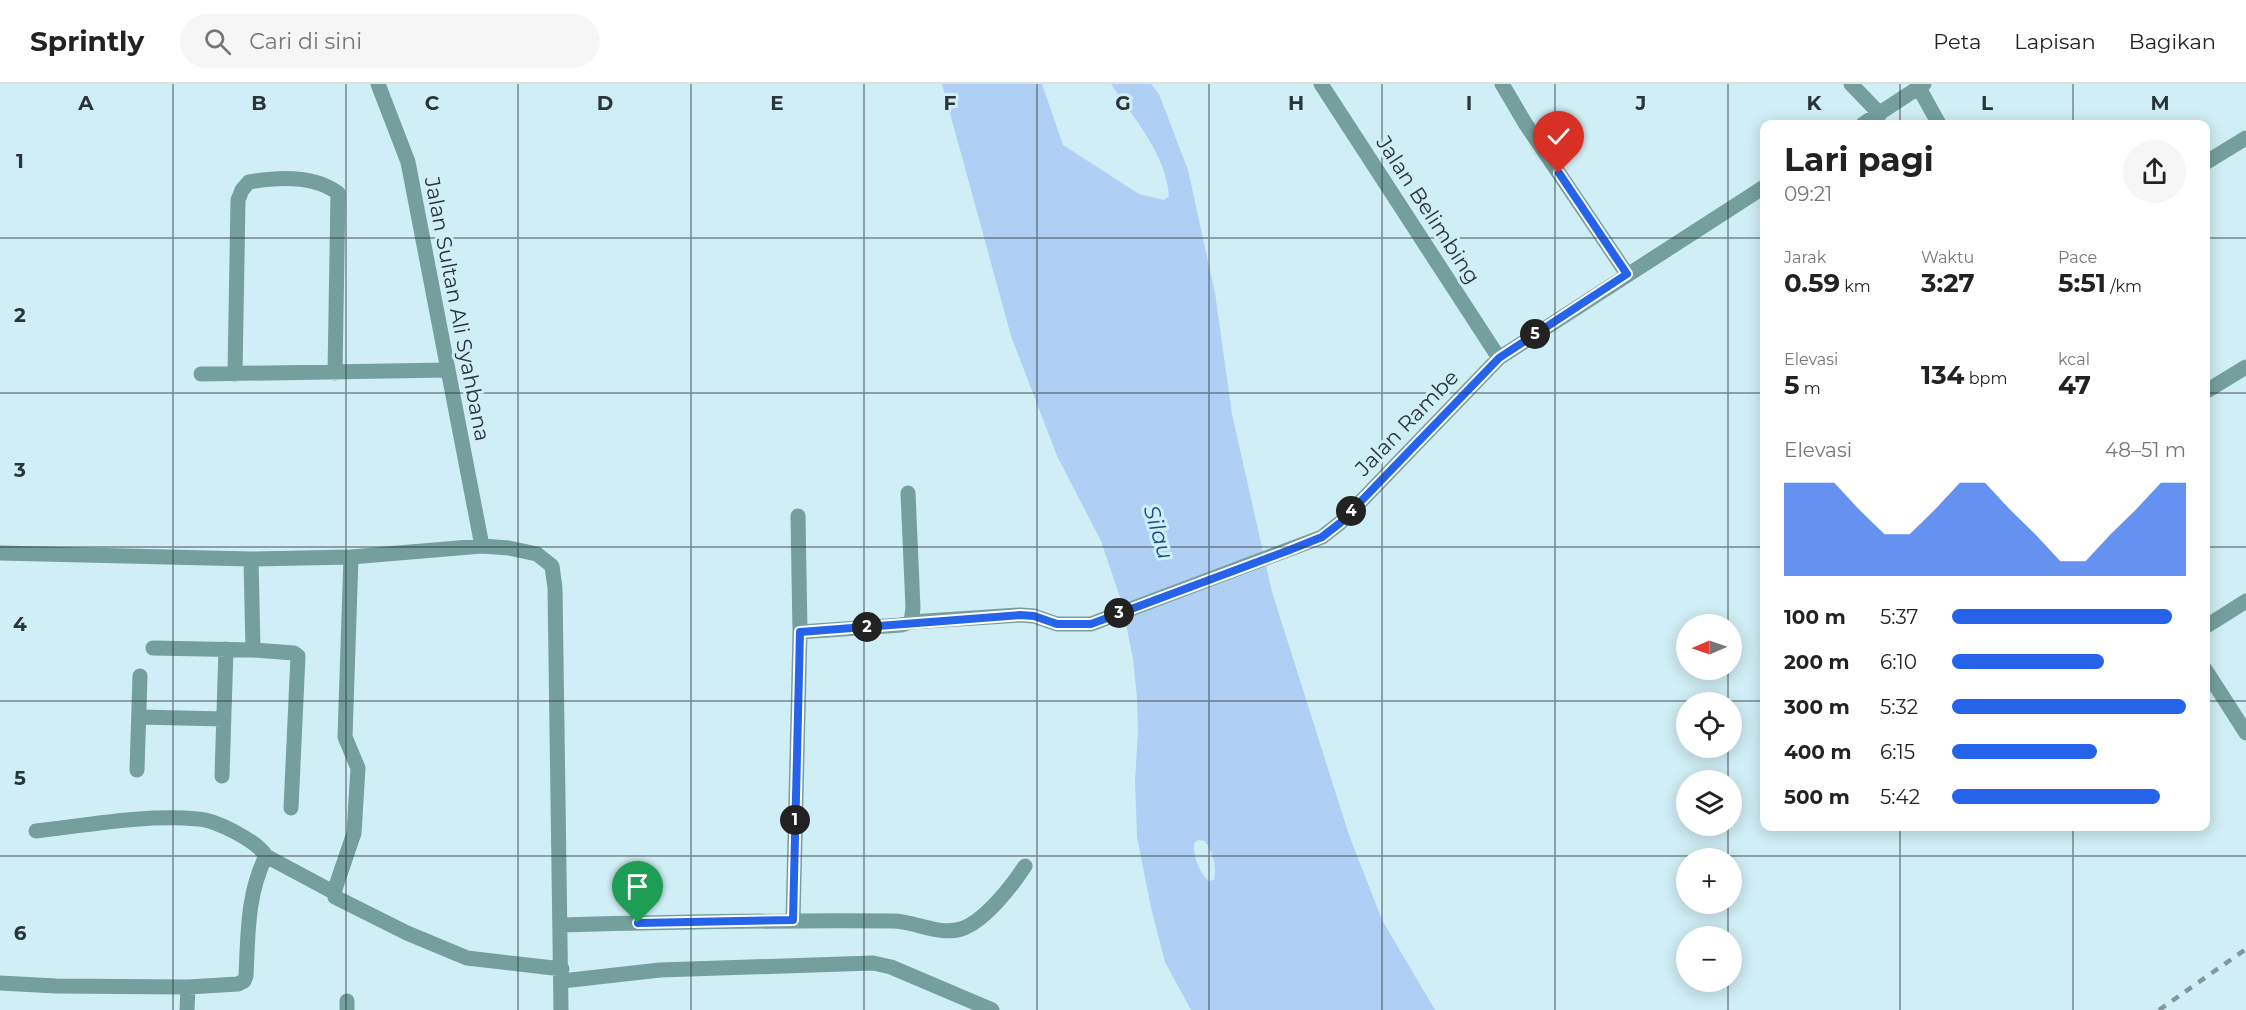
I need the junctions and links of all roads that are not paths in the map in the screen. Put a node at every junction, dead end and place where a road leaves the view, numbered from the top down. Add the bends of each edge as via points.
1 (378, 84) edge
2 (1321, 84) edge
3 (1502, 84) edge
4 (1851, 84) edge
5 (1922, 86) edge
6 (1880, 114) junction
7 (1870, 120) edge
8 (1937, 120) edge
9 (2246, 138) edge
10 (2210, 160) edge
11 (1760, 191) edge
12 (1627, 274) junction
13 (1499, 358) junction
14 (2246, 367) edge
15 (447, 370) junction
16 (335, 373) junction
17 (201, 374) dead end
18 (235, 374) junction
19 (2210, 389) edge
20 (908, 493) dead end
21 (798, 516) dead end
22 (482, 546) junction
23 (0, 553) edge
24 (351, 557) junction
25 (251, 559) junction
26 (2246, 601) edge
27 (911, 622) junction
28 (2210, 624) edge
29 (800, 632) junction
30 (153, 648) dead end
31 (226, 649) junction
32 (253, 650) junction
33 (141, 676) dead end
34 (2210, 677) edge
35 (139, 717) junction
36 (224, 719) junction
37 (2246, 733) edge
38 (137, 770) dead end
39 (222, 776) dead end
40 (291, 808) dead end
41 (36, 831) dead end
42 (266, 856) junction
43 (1025, 866) dead end
44 (335, 893) junction
45 (793, 920) junction
46 (560, 925) junction
47 (562, 975) junction
48 (0, 983) edge
49 (188, 987) junction
50 (188, 1010) edge
51 (561, 1010) edge
52 (992, 1010) edge

1 - 15 street, Jalan Sultan Ali Syahbana via 408,162
2 - 13 street, Jalan Belimbing
3 - 12 street
4 - 6 street
5 - 6 street
5 - 8 street
6 - 7 street
9 - 10 street
11 - 12 street, Jalan Rambe
12 - 13 street, Jalan Rambe
13 - 27 street, Jalan Rambe via 1322,537 1091,624 1057,624 1020,615
14 - 19 street
15 - 16 street
15 - 22 street, Jalan Sultan Ali Syahbana
16 - 18 street
16 - 18 street via 338,193 315,181 263,180 249,182 238,200
17 - 18 street
20 - 27 street
21 - 29 street
22 - 24 street
22 - 46 street via 537,554 552,566
23 - 25 street
24 - 25 street
24 - 44 street via 345,737 358,768 354,833
25 - 32 street
26 - 28 street
27 - 29 street, Jalan Rambe
29 - 45 street
30 - 31 street
31 - 32 street
31 - 36 street
32 - 40 street via 298,656
33 - 35 street
34 - 37 street
35 - 36 street
35 - 38 street
36 - 39 street
41 - 42 street via 148,818 201,819 240,835
42 - 44 street
42 - 49 street via 249,908 244,981
43 - 45 street via 1008,892 962,929 947,932 901,921
44 - 47 street via 339,900 467,958
45 - 46 street
46 - 47 street
47 - 51 street
47 - 52 street via 873,963 891,966
48 - 49 street
49 - 50 street

